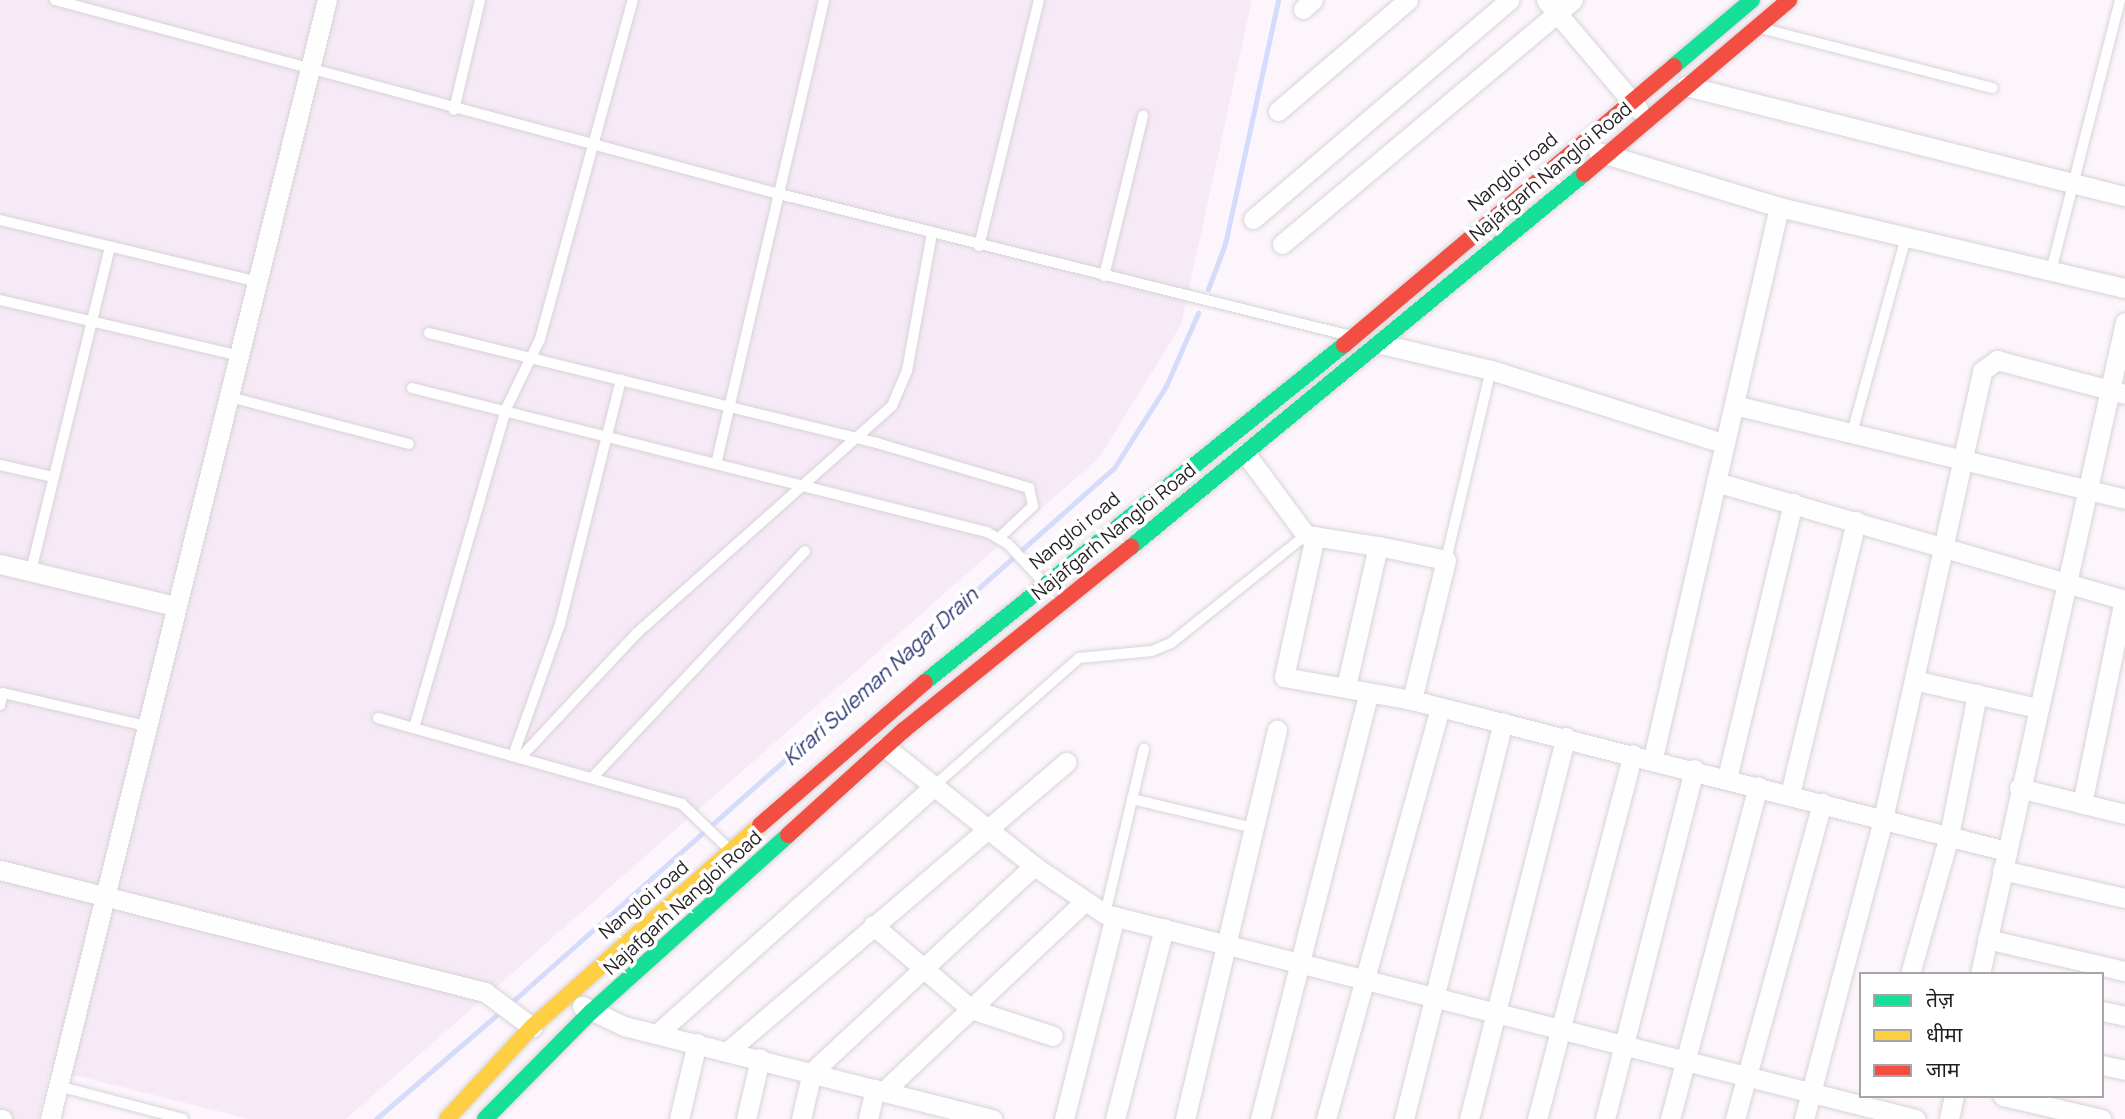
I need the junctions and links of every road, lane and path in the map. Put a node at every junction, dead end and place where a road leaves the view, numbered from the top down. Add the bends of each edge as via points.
1 (55, 0) edge
2 (327, 0) edge
3 (480, 0) edge
4 (633, 0) edge
5 (824, 0) edge
6 (1039, 0) edge
7 (1408, 0) edge
8 (1509, 0) edge
9 (1573, 0) edge
10 (1752, 0) edge
11 (1789, 0) edge
12 (2119, 0) edge
13 (1551, 7) edge
14 (1757, 27) junction
15 (314, 70) junction
16 (1686, 86) junction
17 (1992, 88) dead end
18 (1631, 100) junction
19 (454, 110) junction
20 (1278, 111) dead end
21 (1143, 116) dead end
22 (1646, 118) junction
23 (1581, 142) junction
24 (595, 146) junction
25 (1602, 155) junction
26 (2074, 183) junction
27 (779, 194) junction
28 (2125, 196) edge
29 (1779, 207) junction
30 (1254, 219) dead end
31 (0, 220) edge
32 (932, 233) junction
33 (1906, 237) junction
34 (1282, 244) dead end
35 (110, 246) junction
36 (979, 246) junction
37 (2051, 271) junction
38 (1104, 276) junction
39 (254, 281) junction
40 (2125, 288) edge
41 (0, 300) edge
42 (91, 321) junction
43 (2125, 322) edge
44 (429, 333) dead end
45 (1353, 337) junction
46 (1381, 344) junction
47 (236, 355) junction
48 (528, 357) junction
49 (1491, 370) junction
50 (621, 380) junction
51 (412, 388) dead end
52 (2117, 392) edge
53 (226, 396) junction
54 (1734, 405) junction
55 (730, 407) junction
56 (506, 409) junction
57 (1852, 433) junction
58 (609, 434) junction
59 (853, 438) junction
60 (409, 444) dead end
61 (1725, 444) junction
62 (1245, 453) junction
63 (717, 460) junction
64 (1963, 460) junction
65 (0, 465) edge
66 (53, 477) junction
67 (806, 482) junction
68 (1716, 482) junction
69 (2085, 489) junction
70 (2125, 499) edge
71 (1793, 503) junction
72 (1856, 521) junction
73 (1311, 535) junction
74 (1004, 540) junction
75 (1944, 545) junction
76 (1378, 546) junction
77 (804, 551) dead end
78 (1446, 560) junction
79 (0, 564) edge
80 (31, 571) junction
81 (2066, 582) junction
82 (1044, 583) junction
83 (2124, 600) edge
84 (174, 606) junction
85 (1914, 680) junction
86 (1346, 687) junction
87 (1368, 694) junction
88 (1977, 694) junction
89 (1412, 700) junction
90 (0, 705) edge
91 (1440, 707) junction
92 (2037, 708) junction
93 (378, 718) dead end
94 (1503, 722) junction
95 (146, 726) junction
96 (414, 728) junction
97 (1277, 730) dead end
98 (1566, 737) junction
99 (885, 747) junction
100 (1144, 749) dead end
101 (1633, 754) junction
102 (516, 757) junction
103 (1653, 758) junction
104 (1066, 762) dead end
105 (1694, 769) junction
106 (592, 778) junction
107 (1727, 778) junction
108 (934, 786) junction
109 (1758, 786) junction
110 (2019, 788) junction
111 (1790, 794) junction
112 (1132, 799) junction
113 (1822, 803) junction
114 (2082, 804) junction
115 (2125, 814) edge
116 (1883, 819) junction
117 (985, 827) junction
118 (1254, 828) junction
119 (1949, 836) junction
120 (734, 853) junction
121 (2004, 860) junction
122 (1034, 866) junction
123 (0, 870) edge
124 (104, 896) junction
125 (2125, 898) edge
126 (1084, 902) junction
127 (1110, 915) junction
128 (873, 925) junction
129 (1164, 928) junction
130 (1987, 939) junction
131 (1230, 945) junction
132 (1299, 962) junction
133 (923, 969) junction
134 (2125, 971) edge
135 (1911, 972) edge
136 (1980, 972) edge
137 (1362, 979) junction
138 (568, 996) junction
139 (1433, 997) junction
140 (971, 1009) junction
141 (2104, 1011) edge
142 (591, 1012) junction
143 (1496, 1013) junction
144 (2125, 1016) edge
145 (532, 1027) junction
146 (1560, 1029) junction
147 (658, 1033) junction
148 (1053, 1036) dead end
149 (697, 1043) junction
150 (1623, 1045) junction
151 (728, 1051) junction
152 (760, 1059) junction
153 (1685, 1060) junction
154 (2104, 1065) edge
155 (2125, 1070) edge
156 (812, 1073) junction
157 (1746, 1076) junction
158 (58, 1086) junction
159 (879, 1090) junction
160 (1810, 1093) junction
161 (1954, 1098) edge
162 (2011, 1098) edge
163 (1872, 1108) edge
164 (936, 1112) edge
165 (2088, 1117) edge
166 (986, 1118) edge
167 (50, 1119) edge
168 (183, 1119) edge
169 (447, 1119) edge
170 (485, 1119) edge
171 (679, 1119) edge
172 (746, 1119) edge
173 (801, 1119) edge
174 (868, 1119) edge
175 (1064, 1119) edge
176 (1115, 1119) edge
177 (1185, 1119) edge
178 (1261, 1119) edge
179 (1326, 1119) edge
180 (1404, 1119) edge
181 (1469, 1119) edge
182 (1537, 1119) edge
183 (1605, 1119) edge
184 (1670, 1119) edge
185 (1735, 1119) edge
186 (1804, 1119) edge
187 (1915, 1119) edge
188 (1949, 1119) edge

1 - 15 lane
2 - 15 street
3 - 19 lane
4 - 24 lane
5 - 27 lane
6 - 36 lane
7 - 20 street
8 - 30 street
9 - 13 street
10 - 18 main road, Nangloi road
11 - 14 main road, Najafgarh Nangloi Road
12 - 26 lane
13 - 18 street
13 - 34 street
14 - 16 main road, Najafgarh Nangloi Road
14 - 17 lane
15 - 19 lane
15 - 39 street
16 - 22 main road, Najafgarh Nangloi Road
16 - 26 street
18 - 22 street
18 - 23 main road, Nangloi road
19 - 24 lane
21 - 38 lane
22 - 25 main road, Najafgarh Nangloi Road
23 - 25 street
23 - 45 main road, Nangloi road
24 - 27 lane
24 - 48 lane via 541,339
25 - 29 street
25 - 46 main road, Najafgarh Nangloi Road
26 - 28 street
26 - 37 lane
27 - 32 lane
27 - 55 lane
29 - 33 street
29 - 54 street
31 - 35 lane
32 - 36 lane
32 - 59 lane via 902,393
33 - 37 street
33 - 57 lane
35 - 39 lane
35 - 42 lane
36 - 38 lane
37 - 40 street
38 - 45 lane
39 - 47 street
41 - 42 lane
42 - 47 lane
42 - 66 lane
43 - 52 street
44 - 48 lane
45 - 46 lane
45 - 82 main road, Nangloi road
46 - 49 street
46 - 62 main road, Najafgarh Nangloi Road
47 - 53 street
48 - 50 lane
48 - 56 lane
49 - 61 street
49 - 78 lane
50 - 55 lane
50 - 58 lane
51 - 56 lane
52 - 64 street via 1988,361
52 - 69 street
53 - 60 lane
53 - 84 street
54 - 57 street
54 - 61 street
55 - 59 lane
55 - 63 lane
56 - 58 lane
56 - 96 lane
57 - 64 street
58 - 63 lane
58 - 102 lane via 559,624
59 - 67 lane
59 - 74 lane via 1029,488 1033,506
61 - 68 street
62 - 73 street
62 - 99 main road, Najafgarh Nangloi Road
63 - 67 lane
64 - 69 street
64 - 75 street
65 - 66 lane
66 - 80 lane
67 - 74 lane
67 - 102 lane via 637,634
68 - 71 street
68 - 103 street
69 - 70 street
69 - 81 street
71 - 72 street
71 - 107 street
72 - 75 street
72 - 111 street
73 - 76 street
73 - 86 street via 1284,677
73 - 108 lane via 1171,642 1152,651 1079,658
74 - 82 lane
75 - 81 street
75 - 85 street
76 - 78 street
76 - 86 street
77 - 106 lane
78 - 89 street
79 - 80 street
80 - 84 street
81 - 83 street
81 - 92 street
82 - 120 main road, Nangloi road via 888,712
83 - 114 street
84 - 95 street
85 - 88 street
85 - 116 street
86 - 87 street
87 - 89 street
87 - 132 street
88 - 92 street
88 - 119 street
89 - 91 street
90 - 95 lane via 3,693
91 - 94 street
91 - 137 street via 1374,955
92 - 110 street
93 - 96 lane
94 - 98 street
94 - 139 street
95 - 124 street
96 - 102 lane
97 - 118 street
98 - 101 street
98 - 143 street
99 - 108 street
99 - 142 main road, Najafgarh Nangloi Road
100 - 112 lane
101 - 103 street
101 - 146 street
102 - 106 lane
103 - 105 street
104 - 117 street
105 - 107 street
105 - 150 street
106 - 120 lane via 694,812
107 - 109 street
108 - 117 street
108 - 147 street
109 - 111 street
109 - 153 street
110 - 114 street
110 - 121 street
111 - 113 street
112 - 118 lane
112 - 127 lane
113 - 116 street
113 - 157 street
114 - 115 street
116 - 119 street
116 - 160 street
117 - 122 street
117 - 128 street
118 - 131 street
119 - 121 street
119 - 135 street
120 - 138 main road, Nangloi road
121 - 125 street
121 - 130 street
122 - 126 street
122 - 133 street
123 - 124 street
124 - 145 street via 485,992
124 - 158 street
126 - 127 street
126 - 140 street
127 - 129 street
127 - 175 street
128 - 133 street
128 - 151 street
129 - 131 street
129 - 176 street
130 - 134 street
130 - 136 street
131 - 132 street
131 - 177 street
132 - 137 street
132 - 178 street
133 - 140 street
133 - 156 street
137 - 139 street
137 - 179 street
138 - 142 street
138 - 145 main road, Nangloi road
139 - 143 street
139 - 180 street
140 - 148 street
140 - 159 street
141 - 144 street
142 - 147 street
142 - 170 main road, Najafgarh Nangloi Road
143 - 146 street
143 - 181 street
145 - 169 main road, Nangloi road
146 - 150 street
146 - 182 street
147 - 149 street
149 - 151 street
149 - 171 street
150 - 153 street
150 - 183 street
151 - 152 street
152 - 156 street
152 - 172 street
153 - 157 street
153 - 184 street
154 - 155 street
156 - 159 street
156 - 173 street
157 - 160 street
157 - 185 street
158 - 167 street
158 - 168 lane
159 - 164 street
159 - 174 street
160 - 163 street
160 - 186 street
161 - 188 street
162 - 165 street
163 - 187 street
164 - 166 street

